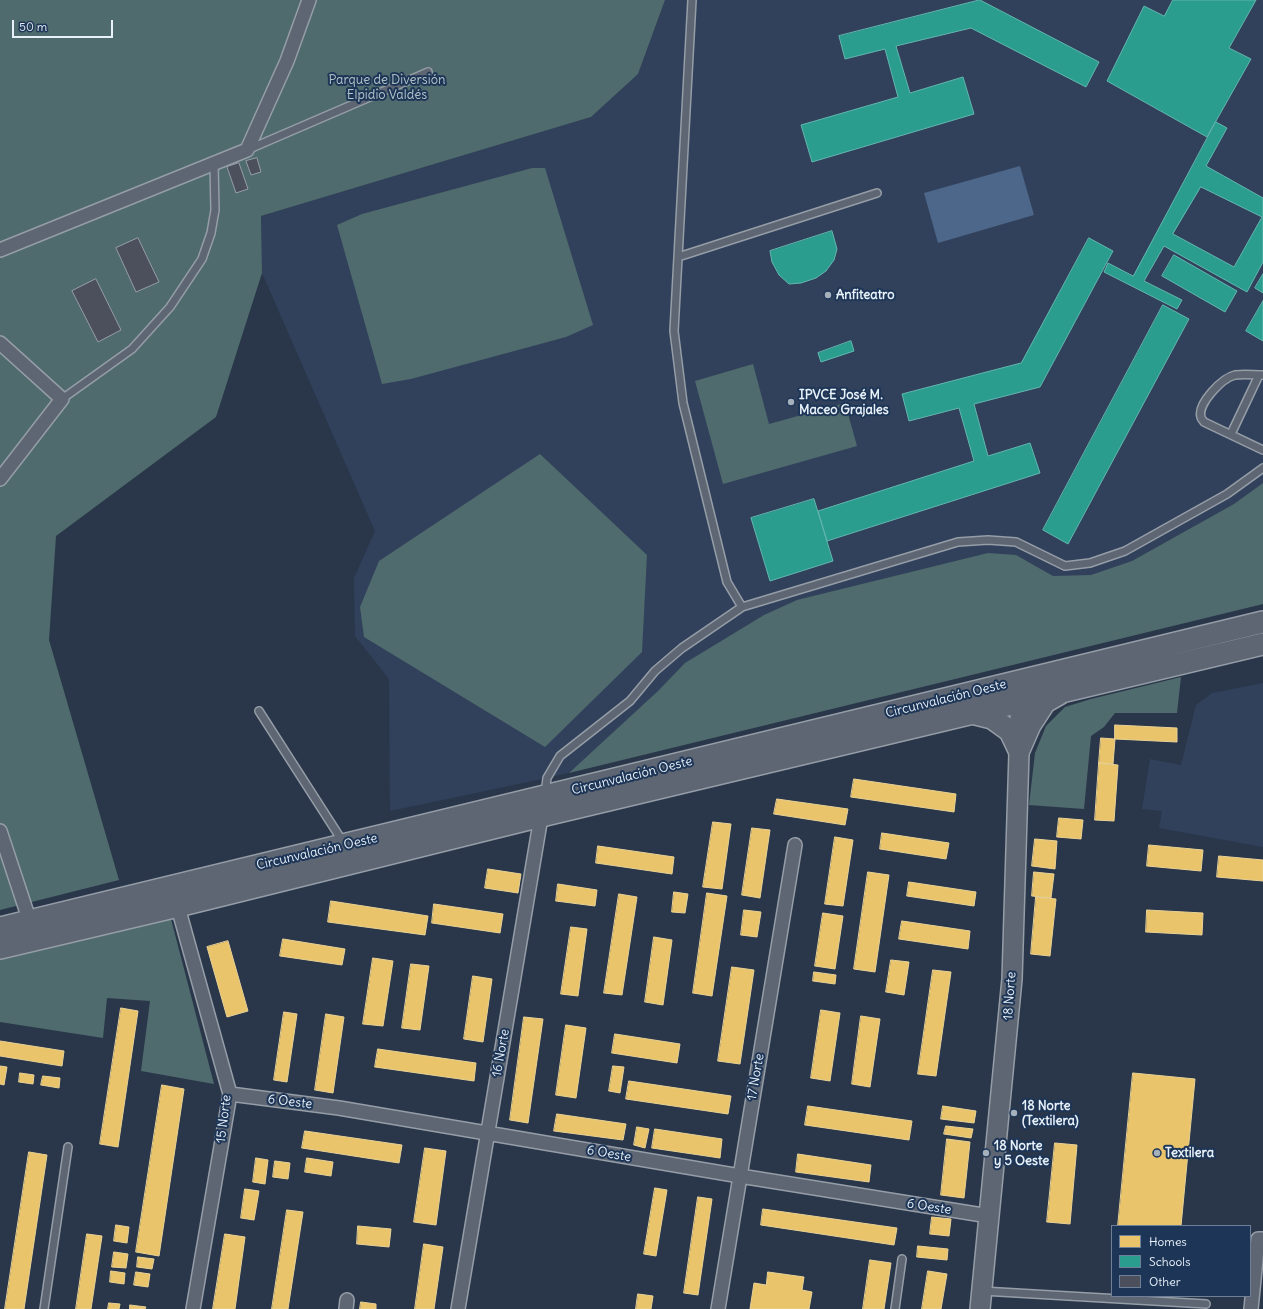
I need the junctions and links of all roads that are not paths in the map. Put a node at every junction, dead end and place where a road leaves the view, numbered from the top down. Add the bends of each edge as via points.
1 (310, 0) edge
2 (692, 0) edge
3 (428, 72) dead end
4 (247, 150) junction
5 (214, 164) junction
6 (877, 193) dead end
7 (0, 250) edge
8 (678, 256) junction
9 (0, 343) edge
10 (1261, 375) edge
11 (62, 399) junction
12 (1230, 434) junction
13 (1263, 449) edge
14 (1263, 468) edge
15 (0, 479) edge
16 (742, 607) junction
17 (1263, 622) edge
18 (1263, 644) edge
19 (1021, 691) junction
20 (1064, 691) junction
21 (259, 711) dead end
22 (971, 713) junction
23 (1018, 750) junction
24 (543, 807) junction
25 (0, 831) edge
26 (795, 845) dead end
27 (346, 855) junction
28 (172, 886) junction
29 (178, 906) junction
30 (0, 928) edge
31 (33, 930) junction
32 (0, 948) edge
33 (230, 1094) junction
34 (488, 1134) junction
35 (68, 1147) dead end
36 (740, 1176) junction
37 (989, 1216) junction
38 (1260, 1239) edge
39 (902, 1259) dead end
40 (981, 1300) edge
41 (1206, 1304) dead end
42 (44, 1309) edge
43 (193, 1309) edge
44 (458, 1309) edge
45 (718, 1309) edge
46 (895, 1309) edge
47 (1251, 1309) edge

1 - 4 street via 287,61
2 - 8 lane
3 - 4 lane
4 - 5 street
5 - 7 street
5 - 11 lane via 215,210 211,233 202,259 170,307 132,349
6 - 8 lane
8 - 16 lane via 674,330 683,402 727,582
9 - 11 street
10 - 12 lane
10 - 12 lane via 1233,376 1215,387 1201,408 1204,422
11 - 15 street
12 - 13 lane
14 - 16 lane via 1227,494 1125,551 1090,563 1064,566 1016,542 958,542
16 - 24 lane via 682,648 655,671 630,701 560,756 546,778
17 - 19 main road, Circunvalación Oeste
18 - 20 main road, Circunvalación Oeste
19 - 20 main road, Circunvalación Oeste
19 - 22 main road, Circunvalación Oeste
19 - 23 main road, 18 Norte
19 - 24 main road, Circunvalación Oeste
20 - 23 main road via 1046,702 1030,724
21 - 27 lane
22 - 23 main road via 992,718 1010,730
22 - 24 main road, Circunvalación Oeste
23 - 37 main road, 18 Norte via 1012,979
24 - 27 main road, Circunvalación Oeste
24 - 34 street, 16 Norte
25 - 31 street
26 - 36 street, 17 Norte
27 - 28 main road, Circunvalación Oeste
27 - 29 main road, Circunvalación Oeste
28 - 29 street, 15 Norte
28 - 31 main road, Circunvalación Oeste
29 - 31 main road, Circunvalación Oeste
29 - 33 street, 15 Norte
30 - 31 main road, Circunvalación Oeste
31 - 32 main road, Circunvalación Oeste
33 - 34 street, 6 Oeste via 339,1108
33 - 43 street, 15 Norte
34 - 36 street, 6 Oeste
34 - 44 street, 16 Norte
35 - 42 lane
36 - 37 street, 6 Oeste
36 - 45 street, 17 Norte
37 - 40 main road, 18 Norte
38 - 47 street
39 - 46 lane
40 - 41 lane

